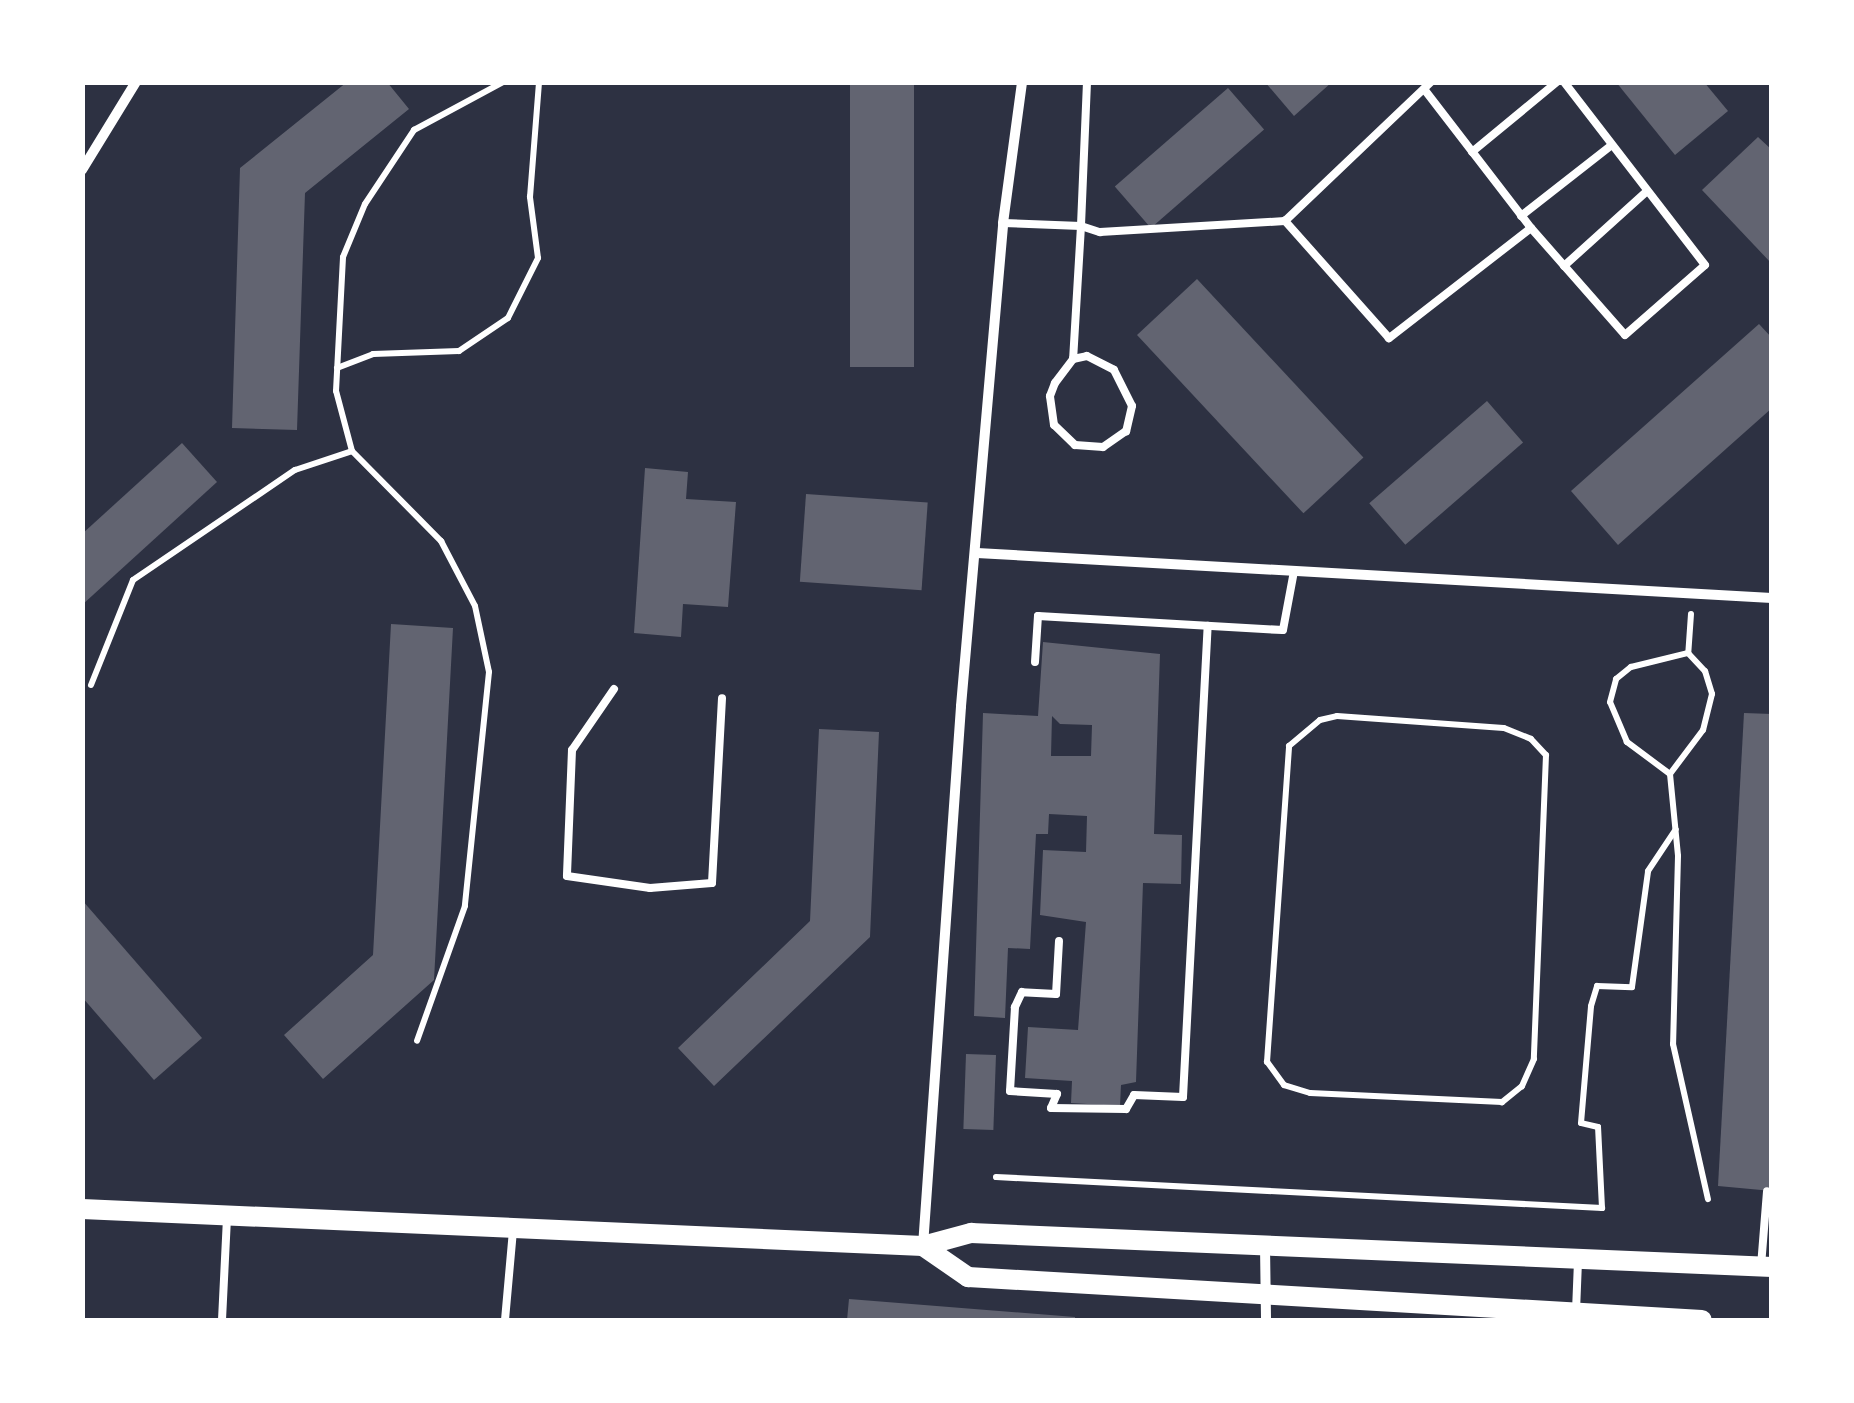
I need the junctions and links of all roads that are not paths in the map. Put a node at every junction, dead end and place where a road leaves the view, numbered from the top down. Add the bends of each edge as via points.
1 (136, 82) edge
2 (1022, 82) edge
3 (1087, 82) edge
4 (1560, 82) edge
5 (1428, 86) edge
6 (1612, 144) junction
7 (1472, 152) junction
8 (82, 170) edge
9 (1647, 191) junction
10 (1521, 216) junction
11 (1285, 221) junction
12 (1003, 223) junction
13 (1081, 226) junction
14 (1530, 228) junction
15 (1564, 266) junction
16 (1073, 359) junction
17 (977, 554) junction
18 (1294, 571) junction
19 (1772, 598) edge
20 (1208, 626) junction
21 (1035, 662) dead end
22 (614, 690) dead end
23 (722, 698) dead end
24 (1059, 941) dead end
25 (1767, 1190) dead end
26 (82, 1209) edge
27 (227, 1216) junction
28 (513, 1229) junction
29 (922, 1246) junction
30 (1265, 1246) junction
31 (1578, 1261) junction
32 (1766, 1267) edge
33 (1266, 1298) junction
34 (1575, 1318) edge
35 (222, 1320) edge
36 (505, 1320) edge
37 (1266, 1320) edge
38 (1702, 1320) edge

1 - 8 street
2 - 12 street
3 - 13 lane
4 - 6 lane
4 - 7 lane
5 - 7 lane
5 - 11 lane
6 - 9 lane
6 - 10 lane
7 - 10 lane
9 - 15 lane
9 - 15 lane via 1705,265 1625,335
10 - 14 lane
11 - 13 lane via 1100,232
11 - 14 lane via 1389,338
12 - 13 lane
12 - 17 street
13 - 16 lane
14 - 15 lane
16 - 16 lane via 1050,396 1054,425 1076,445 1103,447 1126,432 1132,406 1114,370 1088,356
17 - 18 street
17 - 29 street
18 - 19 street
18 - 20 lane via 1283,630
20 - 21 lane via 1038,616
20 - 24 lane via 1184,1097 1134,1095 1126,1109 1051,1108 1056,1094 1010,1092 1015,1007 1022,992 1056,994
22 - 23 lane via 572,750 567,876 650,888 712,883
25 - 32 lane
26 - 27 main road
27 - 28 main road
27 - 35 lane
28 - 29 main road
28 - 36 lane
29 - 30 main road via 971,1233
29 - 33 main road via 968,1277
30 - 31 main road
30 - 33 street
31 - 32 main road
31 - 34 lane
33 - 34 main road
33 - 37 street
34 - 38 main road

